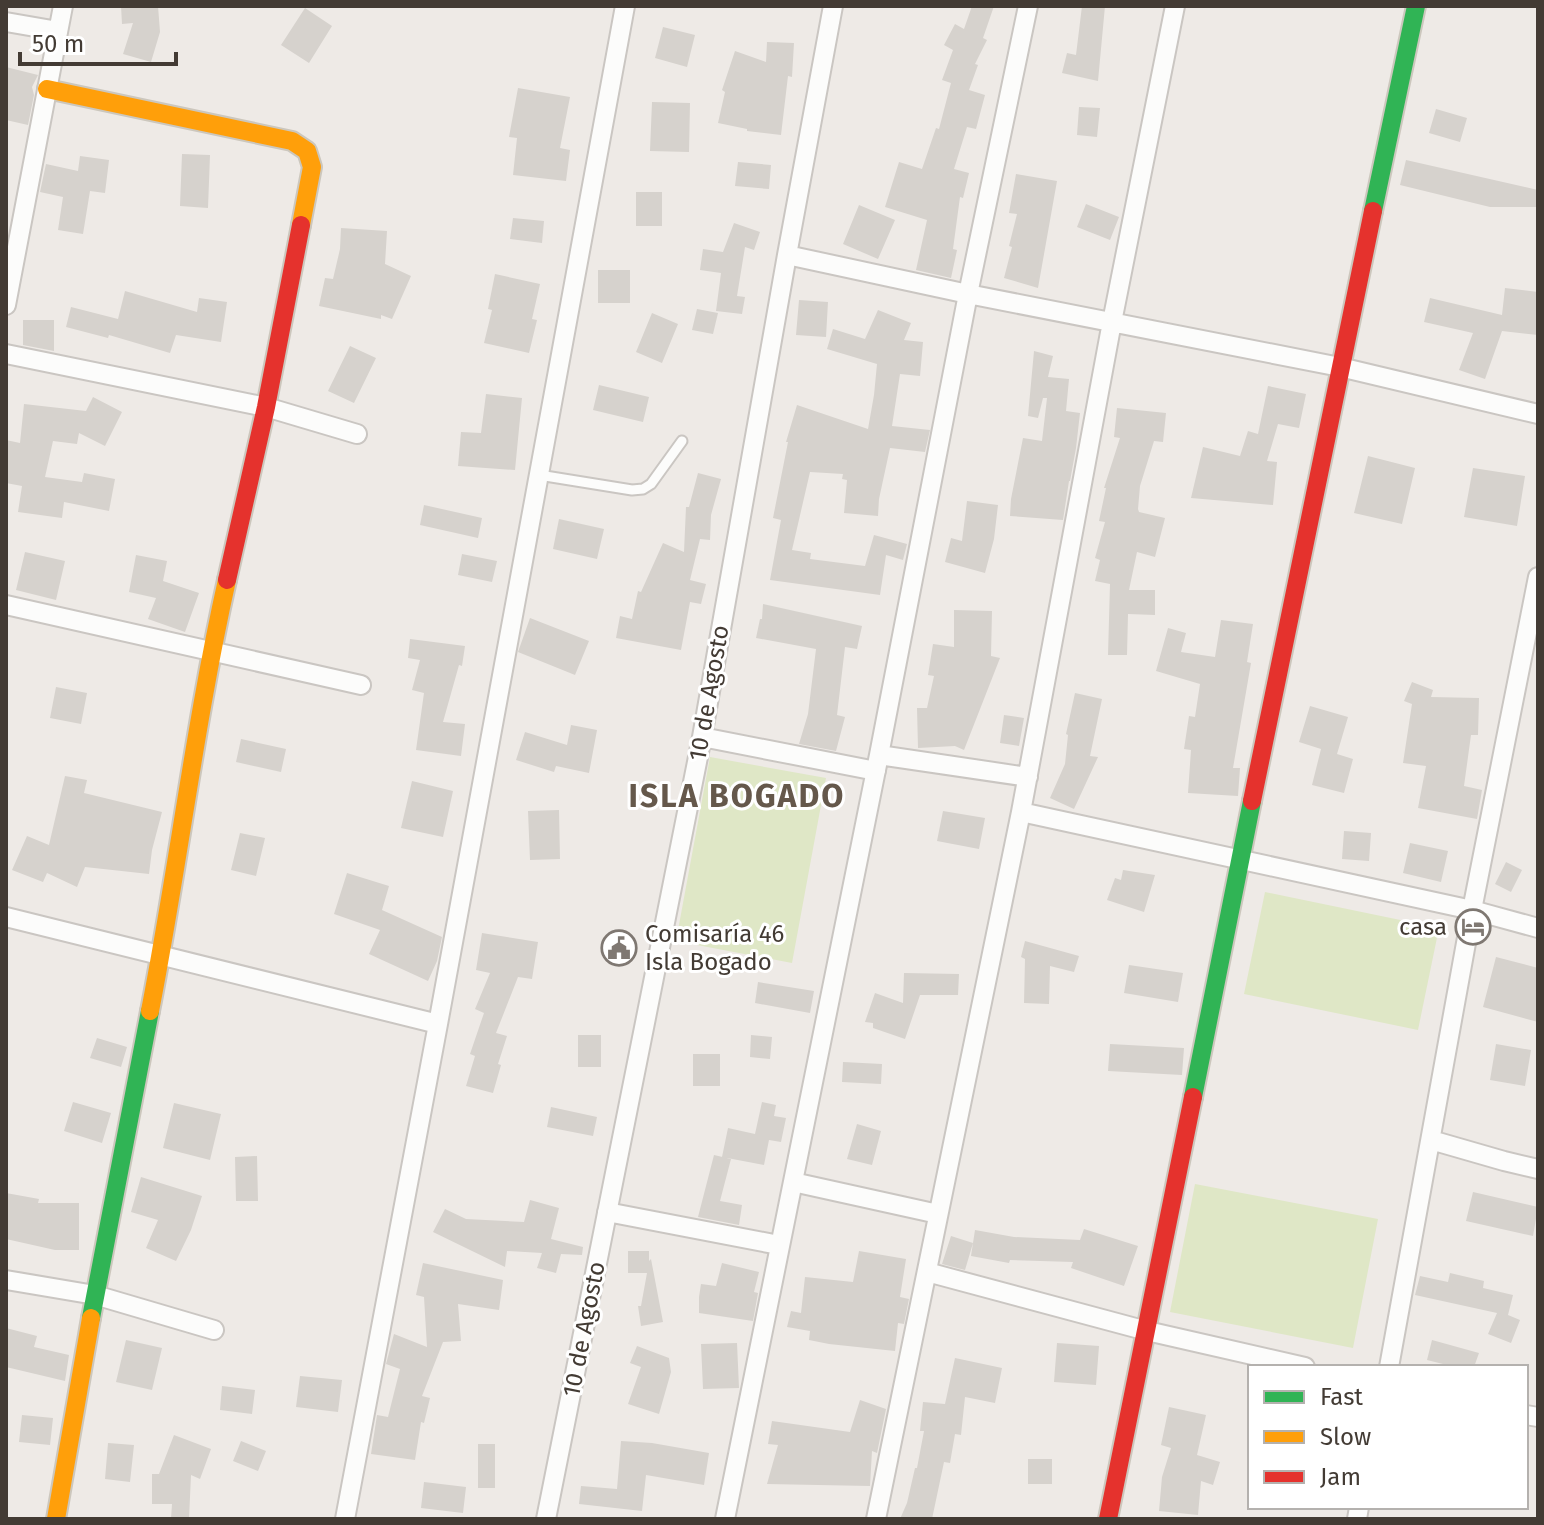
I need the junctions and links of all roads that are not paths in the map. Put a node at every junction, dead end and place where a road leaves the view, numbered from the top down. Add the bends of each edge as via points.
1 (63, 6) edge
2 (625, 6) edge
3 (833, 6) edge
4 (1028, 6) edge
5 (1175, 6) edge
6 (1416, 6) edge
7 (6, 22) edge
8 (58, 31) junction
9 (47, 89) junction
10 (787, 255) junction
11 (9, 272) edge
12 (968, 294) junction
13 (6, 305) edge
14 (1112, 322) junction
15 (6, 354) edge
16 (1340, 367) junction
17 (266, 407) junction
18 (1538, 414) edge
19 (357, 434) dead end
20 (682, 441) dead end
21 (539, 475) junction
22 (1538, 577) edge
23 (6, 605) edge
24 (211, 651) junction
25 (361, 685) dead end
26 (702, 737) junction
27 (877, 763) junction
28 (1028, 777) junction
29 (1021, 812) junction
30 (1241, 859) junction
31 (1472, 910) junction
32 (6, 917) edge
33 (1538, 928) edge
34 (161, 956) junction
35 (438, 1024) junction
36 (1431, 1140) junction
37 (1538, 1169) edge
38 (793, 1182) junction
39 (607, 1212) junction
40 (938, 1214) junction
41 (779, 1245) junction
42 (927, 1272) junction
43 (6, 1280) edge
44 (95, 1295) junction
45 (214, 1330) dead end
46 (1147, 1331) junction
47 (1296, 1365) edge
48 (1389, 1365) edge
49 (56, 1519) edge
50 (345, 1519) edge
51 (546, 1519) edge
52 (725, 1519) edge
53 (876, 1519) edge
54 (1108, 1519) edge

1 - 8 street
2 - 21 street
3 - 10 street, 10 de Agosto
4 - 12 street
5 - 14 street
6 - 16 street
7 - 8 street
8 - 9 street
9 - 11 street
9 - 17 street via 292,141 307,151 312,167
10 - 12 street
10 - 26 street, 10 de Agosto
11 - 13 street
12 - 14 street
12 - 27 street
14 - 16 street
14 - 28 street
15 - 17 street
16 - 18 street
16 - 30 street
17 - 19 street
17 - 24 street
20 - 21 lane via 643,489
21 - 35 street
22 - 31 street
23 - 24 street
24 - 25 street
24 - 34 street
26 - 27 street
26 - 39 street, 10 de Agosto
27 - 28 street
27 - 38 street
28 - 29 street
29 - 30 street
29 - 40 street
30 - 31 street
30 - 46 street
31 - 33 street
31 - 36 street
32 - 34 street
34 - 35 street
34 - 44 street
35 - 50 street
36 - 37 street
36 - 48 street
38 - 40 street
38 - 41 street
39 - 41 street
39 - 51 street, 10 de Agosto
40 - 42 street
41 - 52 street
42 - 46 street
42 - 53 street
43 - 44 street
44 - 45 street
44 - 49 street
46 - 47 street
46 - 54 street

